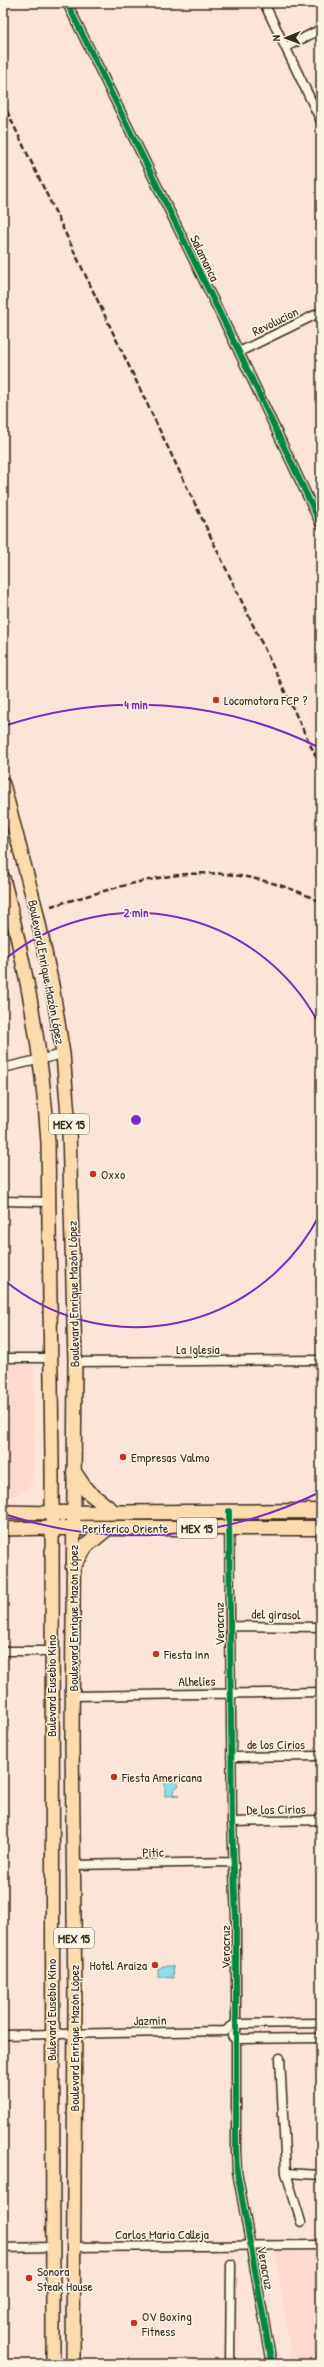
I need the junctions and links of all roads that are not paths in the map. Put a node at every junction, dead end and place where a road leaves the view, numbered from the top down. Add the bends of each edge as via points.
1 (67, 3) edge
2 (264, 3) edge
3 (321, 29) edge
4 (286, 47) junction
5 (321, 121) edge
6 (321, 312) edge
7 (239, 352) junction
8 (321, 525) edge
9 (3, 784) edge
10 (3, 878) edge
11 (6, 902) edge
12 (63, 1054) junction
13 (41, 1060) junction
14 (3, 1068) edge
15 (3, 1202) edge
16 (49, 1202) junction
17 (3, 1358) edge
18 (51, 1358) junction
19 (321, 1360) edge
20 (75, 1362) junction
21 (74, 1472) junction
22 (321, 1511) edge
23 (3, 1512) edge
24 (73, 1512) junction
25 (114, 1512) junction
26 (229, 1512) junction
27 (51, 1513) junction
28 (3, 1528) edge
29 (51, 1528) junction
30 (73, 1528) junction
31 (108, 1528) junction
32 (229, 1528) junction
33 (321, 1528) edge
34 (73, 1567) junction
35 (230, 1626) junction
36 (321, 1627) edge
37 (3, 1651) edge
38 (52, 1651) junction
39 (231, 1692) junction
40 (321, 1692) edge
41 (73, 1696) junction
42 (321, 1756) edge
43 (231, 1757) junction
44 (321, 1820) edge
45 (232, 1822) junction
46 (234, 1862) junction
47 (73, 1865) junction
48 (235, 2024) junction
49 (312, 2024) junction
50 (321, 2024) edge
51 (225, 2031) junction
52 (51, 2034) junction
53 (75, 2034) junction
54 (3, 2035) edge
55 (312, 2038) junction
56 (321, 2038) edge
57 (235, 2039) junction
58 (280, 2058) dead end
59 (286, 2172) junction
60 (321, 2175) edge
61 (301, 2222) dead end
62 (321, 2245) edge
63 (251, 2246) junction
64 (52, 2247) junction
65 (73, 2247) junction
66 (3, 2248) edge
67 (231, 2264) dead end
68 (53, 2364) edge
69 (73, 2364) edge
70 (230, 2364) edge
71 (272, 2364) edge

1 - 7 street, Salamanca
2 - 4 street
3 - 4 street
4 - 5 street
6 - 7 street, Revolucion
7 - 8 street, Salamanca
9 - 12 main road, Boulevard Enrique Mazón López / MEX 15 via 39,924
10 - 11 main road, Boulevard Enrique Mazón López / MEX 15
11 - 13 main road, Boulevard Enrique Mazón López / MEX 15 via 29,986
12 - 13 street
12 - 20 main road, Boulevard Enrique Mazón López / MEX 15 via 70,1136
13 - 14 street
13 - 16 main road, Boulevard Enrique Mazón López / MEX 15 via 48,1142
15 - 16 street
16 - 18 main road, Boulevard Enrique Mazón López / MEX 15
17 - 18 street
18 - 27 main road, Boulevard Enrique Mazón López / MEX 15
19 - 20 street, La Iglesia
20 - 21 main road, Boulevard Enrique Mazón López / MEX 15
21 - 24 main road, Boulevard Enrique Mazón López / MEX 15
21 - 25 highway via 87,1491
22 - 26 highway, Periferico Oriente / MEX 15
23 - 27 main road
24 - 25 highway, Periferico Oriente / MEX 15
24 - 27 highway, Periferico Oriente
24 - 30 main road, Boulevard Enrique Mazón López / MEX 15
25 - 26 highway, Periferico Oriente / MEX 15
26 - 32 street, Veracruz
27 - 29 main road, Bulevard Eusebio Kino / MEX 15
28 - 29 main road
29 - 30 highway, Periferico Oriente
29 - 38 main road, Bulevard Eusebio Kino / MEX 15
30 - 31 highway, Periferico Oriente / MEX 15
30 - 34 main road, Boulevard Enrique Mazón López / MEX 15
31 - 32 highway, Periferico Oriente / MEX 15
31 - 34 highway via 89,1542
32 - 33 highway, Periferico Oriente / MEX 15
32 - 35 street, Veracruz
34 - 41 main road, Boulevard Enrique Mazón López / MEX 15
35 - 36 street, del girasol
35 - 39 street, Veracruz
37 - 38 street
38 - 52 main road, Bulevard Eusebio Kino / MEX 15
39 - 40 street, Alhelíes
39 - 41 street, Alhelíes
39 - 43 street, Veracruz
41 - 47 main road, Boulevard Enrique Mazón López / MEX 15
42 - 43 street, de los Cirios
43 - 45 street, Veracruz
44 - 45 street, De los Cirios
45 - 46 street, Veracruz
46 - 47 street, Pitic
46 - 48 street, Veracruz
47 - 53 main road, Boulevard Enrique Mazón López / MEX 15
48 - 49 street
48 - 51 street
48 - 57 street, Veracruz
49 - 50 street
49 - 55 street
51 - 53 street, Jazmin
51 - 57 street
52 - 53 street, Jazmin
52 - 54 street, Jazmin
52 - 64 main road, Bulevard Eusebio Kino / MEX 15
53 - 65 main road, Boulevard Enrique Mazón López / MEX 15
55 - 56 street
55 - 57 street
57 - 63 street, Veracruz via 237,2171
58 - 59 street
59 - 60 street
59 - 61 street
62 - 63 street, Carlos Maria Calleja
63 - 65 street, Carlos Maria Calleja
63 - 71 street, Veracruz
64 - 66 street
64 - 68 main road, Bulevard Eusebio Kino / MEX 15
65 - 69 main road, Boulevard Enrique Mazón López / MEX 15
67 - 70 street

